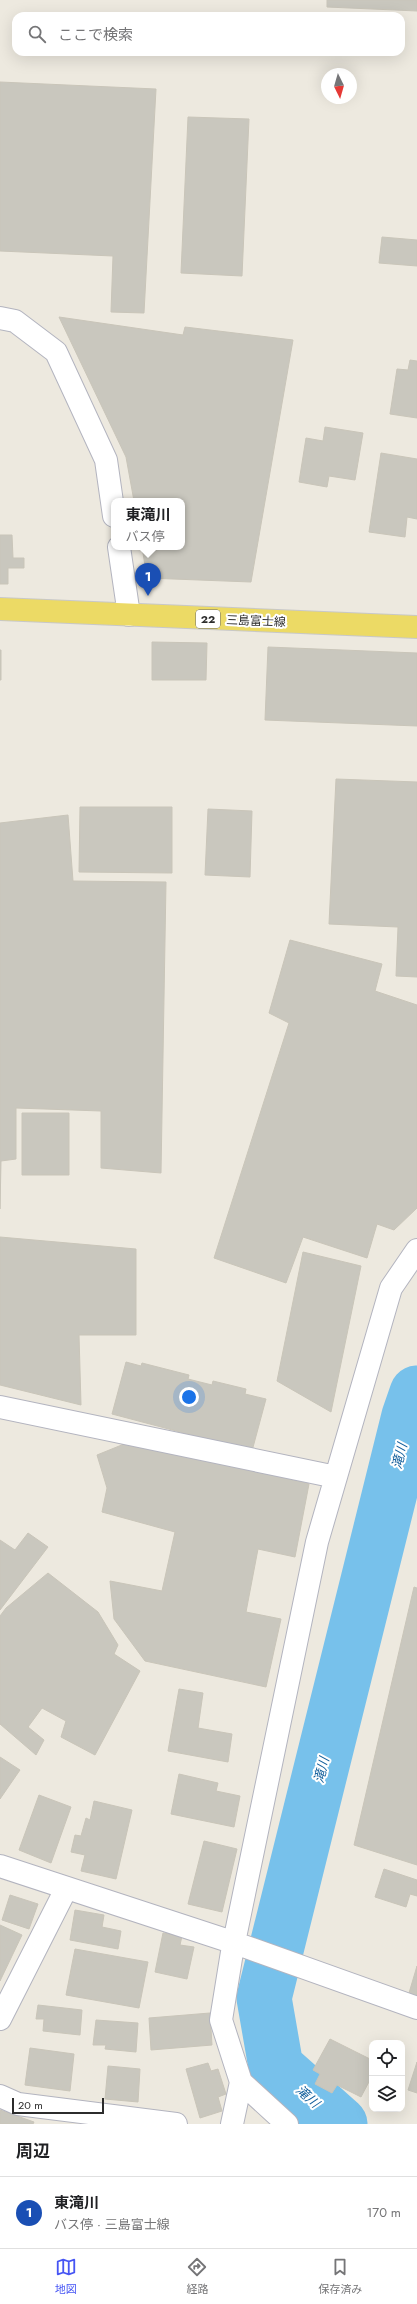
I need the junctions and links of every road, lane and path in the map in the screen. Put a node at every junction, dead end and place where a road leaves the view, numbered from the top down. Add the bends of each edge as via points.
1 (0, 318) edge
2 (111, 498) edge
3 (119, 550) edge
4 (0, 609) edge
5 (129, 615) junction
6 (417, 627) edge
7 (417, 1250) edge
8 (0, 1407) edge
9 (336, 1477) junction
10 (0, 1866) edge
11 (66, 1889) junction
12 (235, 1943) junction
13 (417, 2008) edge
14 (0, 2019) edge
15 (241, 2082) junction
16 (0, 2096) edge
17 (281, 2122) edge
18 (176, 2124) edge
19 (232, 2124) edge

1 - 2 street via 16,321 56,352 106,460
3 - 5 street
4 - 5 main road, 三島富士線 / 22
5 - 6 main road, 三島富士線 / 22
7 - 9 street via 391,1288
8 - 9 street
9 - 12 street via 317,1542
10 - 11 street
11 - 12 street
11 - 14 street
12 - 13 street
12 - 15 street via 220,2020
15 - 17 street
15 - 19 street
16 - 18 street via 18,2104

